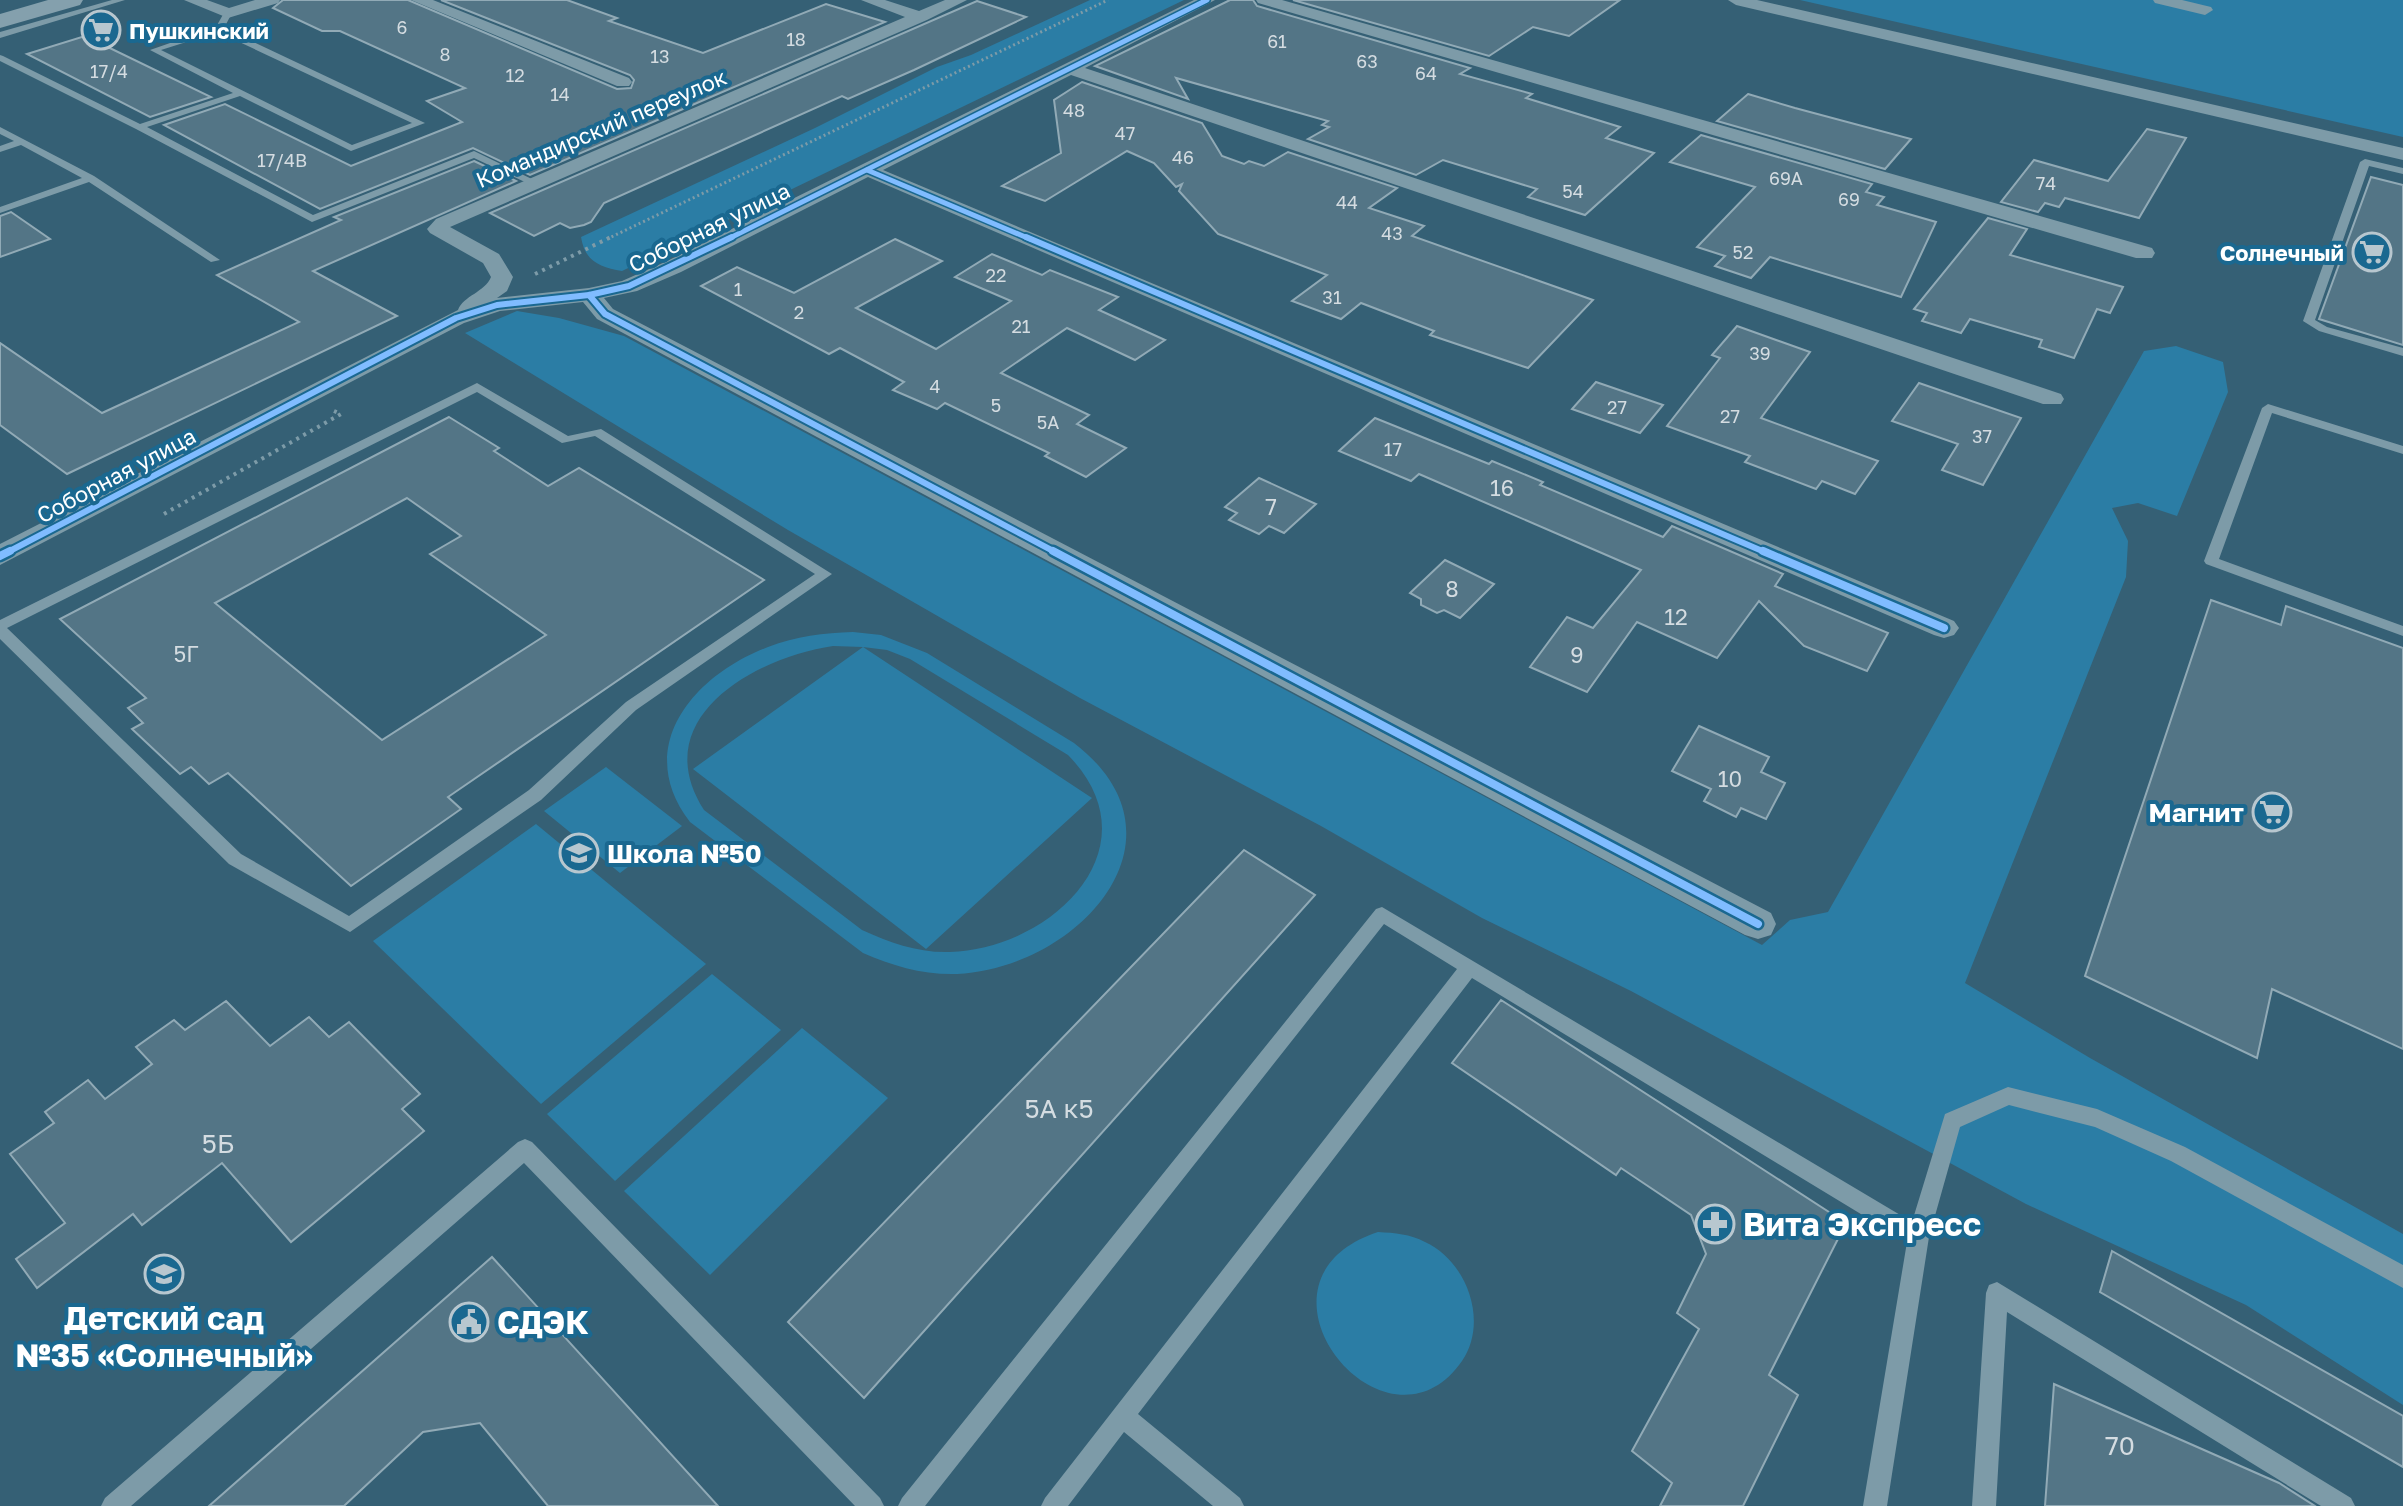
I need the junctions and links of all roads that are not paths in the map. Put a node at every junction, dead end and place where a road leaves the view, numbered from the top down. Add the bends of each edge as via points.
1 (72, 0) edge
2 (121, 0) edge
3 (272, 0) edge
4 (419, 0) edge
5 (869, 0) edge
6 (959, 0) edge
7 (1207, 0) edge
8 (1264, 0) edge
9 (1736, 0) edge
10 (2161, 0) edge
11 (197, 1) edge
12 (1774, 4) edge
13 (2205, 10) dead end
14 (228, 13) junction
15 (921, 17) junction
16 (1, 22) edge
17 (219, 29) junction
18 (0, 58) edge
19 (1071, 69) junction
20 (623, 82) dead end
21 (238, 94) junction
22 (139, 127) junction
23 (0, 130) edge
24 (22, 142) junction
25 (0, 149) edge
26 (2403, 154) edge
27 (867, 170) junction
28 (2403, 171) edge
29 (90, 178) junction
30 (533, 182) junction
31 (0, 210) edge
32 (2144, 253) dead end
33 (215, 260) dead end
34 (589, 295) junction
35 (456, 318) junction
36 (2403, 352) edge
37 (2052, 399) dead end
38 (2403, 450) edge
39 (0, 556) edge
40 (0, 628) edge
41 (1944, 628) dead end
42 (2403, 631) edge
43 (1758, 924) dead end
44 (1469, 968) junction
45 (1918, 1237) junction
46 (2403, 1277) edge
47 (1123, 1416) junction
48 (113, 1506) edge
49 (872, 1506) edge
50 (910, 1506) edge
51 (1053, 1506) edge
52 (1232, 1506) edge
53 (1875, 1506) edge
54 (1984, 1506) edge
55 (2343, 1506) edge

1 - 16 main road
2 - 16 lane
3 - 14 street
4 - 20 street
5 - 15 street
6 - 15 street, Командирский переулок
7 - 19 street, Соборная улица
8 - 32 street
9 - 12 street
10 - 13 street
11 - 14 street
12 - 26 street
14 - 17 lane
15 - 30 street, Командирский переулок
17 - 21 lane via 154,50
17 - 21 lane via 420,123 351,148
18 - 22 lane
19 - 27 street, Соборная улица
19 - 37 street
21 - 22 lane
22 - 30 lane via 312,219 474,154
23 - 24 lane
24 - 25 lane
24 - 29 lane
27 - 34 street, Соборная улица via 673,267 629,286
27 - 41 street
28 - 36 lane via 2365,162 2309,321
29 - 31 lane
29 - 33 lane
30 - 35 street, Командирский переулок via 437,229 491,259 502,277 489,296
34 - 35 street, Соборная улица via 497,305
34 - 43 street via 605,314
35 - 39 street, Соборная улица
38 - 42 lane via 2268,408 2211,561
40 - 40 lane via 235,859 350,925 535,795 631,706 825,574 597,432 566,440 477,387
44 - 45 lane
44 - 47 lane
44 - 50 lane via 1382,914
45 - 46 lane via 1952,1121 2008,1096 2097,1118 2178,1154
45 - 53 lane
47 - 51 lane
47 - 52 lane
48 - 49 lane via 525,1149
54 - 55 lane via 1997,1293

